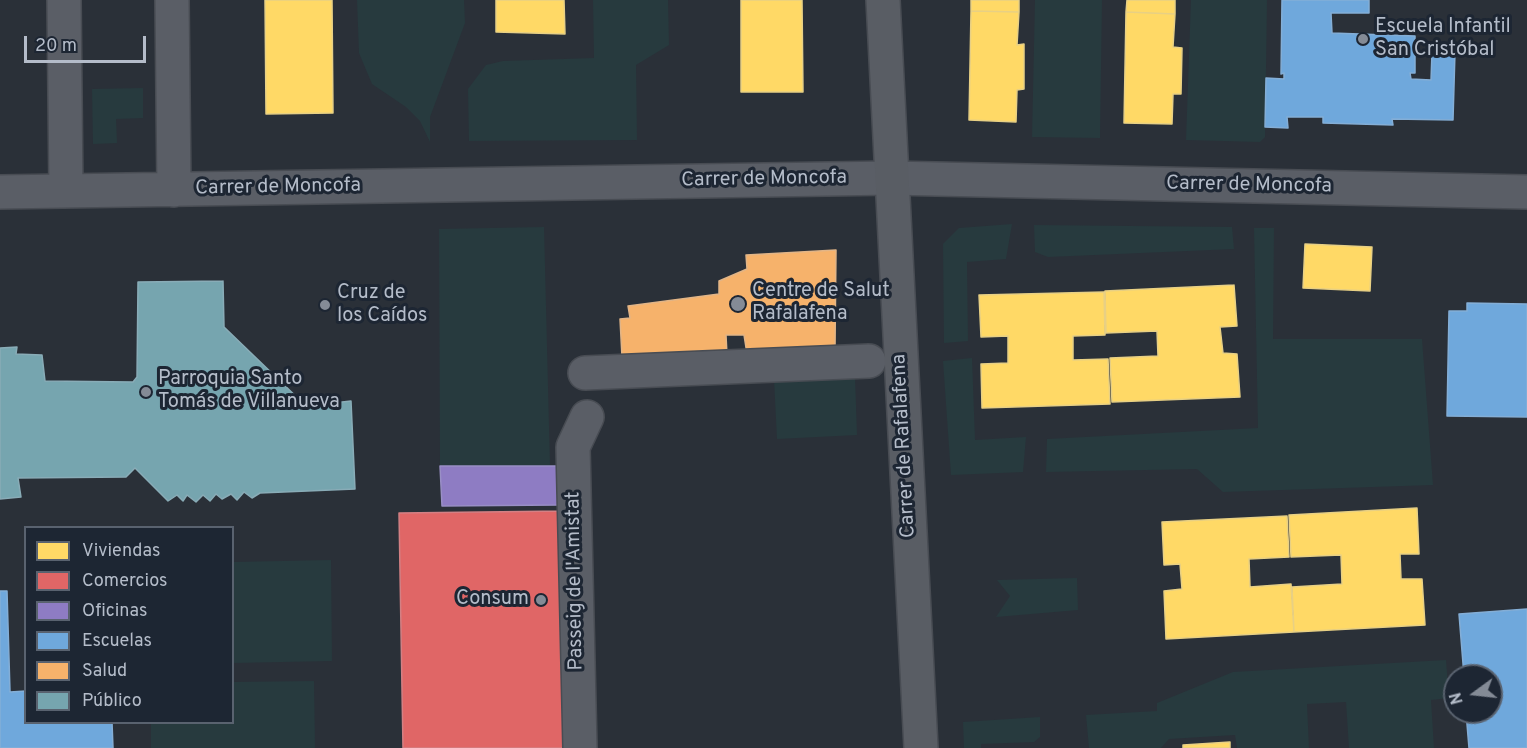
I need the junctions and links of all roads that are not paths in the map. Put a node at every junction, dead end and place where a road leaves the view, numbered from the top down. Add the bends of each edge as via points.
1 (64, 0) edge
2 (172, 0) edge
3 (883, 0) edge
4 (891, 178) junction
5 (174, 190) junction
6 (66, 191) junction
7 (0, 192) edge
8 (1527, 192) edge
9 (869, 362) dead end
10 (585, 373) dead end
11 (587, 417) dead end
12 (580, 748) edge
13 (921, 748) edge

1 - 6 street
2 - 5 street
3 - 4 street, Carrer de Rafalafena
4 - 5 street, Carrer de Moncofa
4 - 8 street, Carrer de Moncofa
4 - 13 street, Carrer de Rafalafena
5 - 6 street, Carrer de Moncofa
6 - 7 street, Carrer de Moncofa
9 - 10 street
11 - 12 street, Passeig de l'Amistat via 573,447

